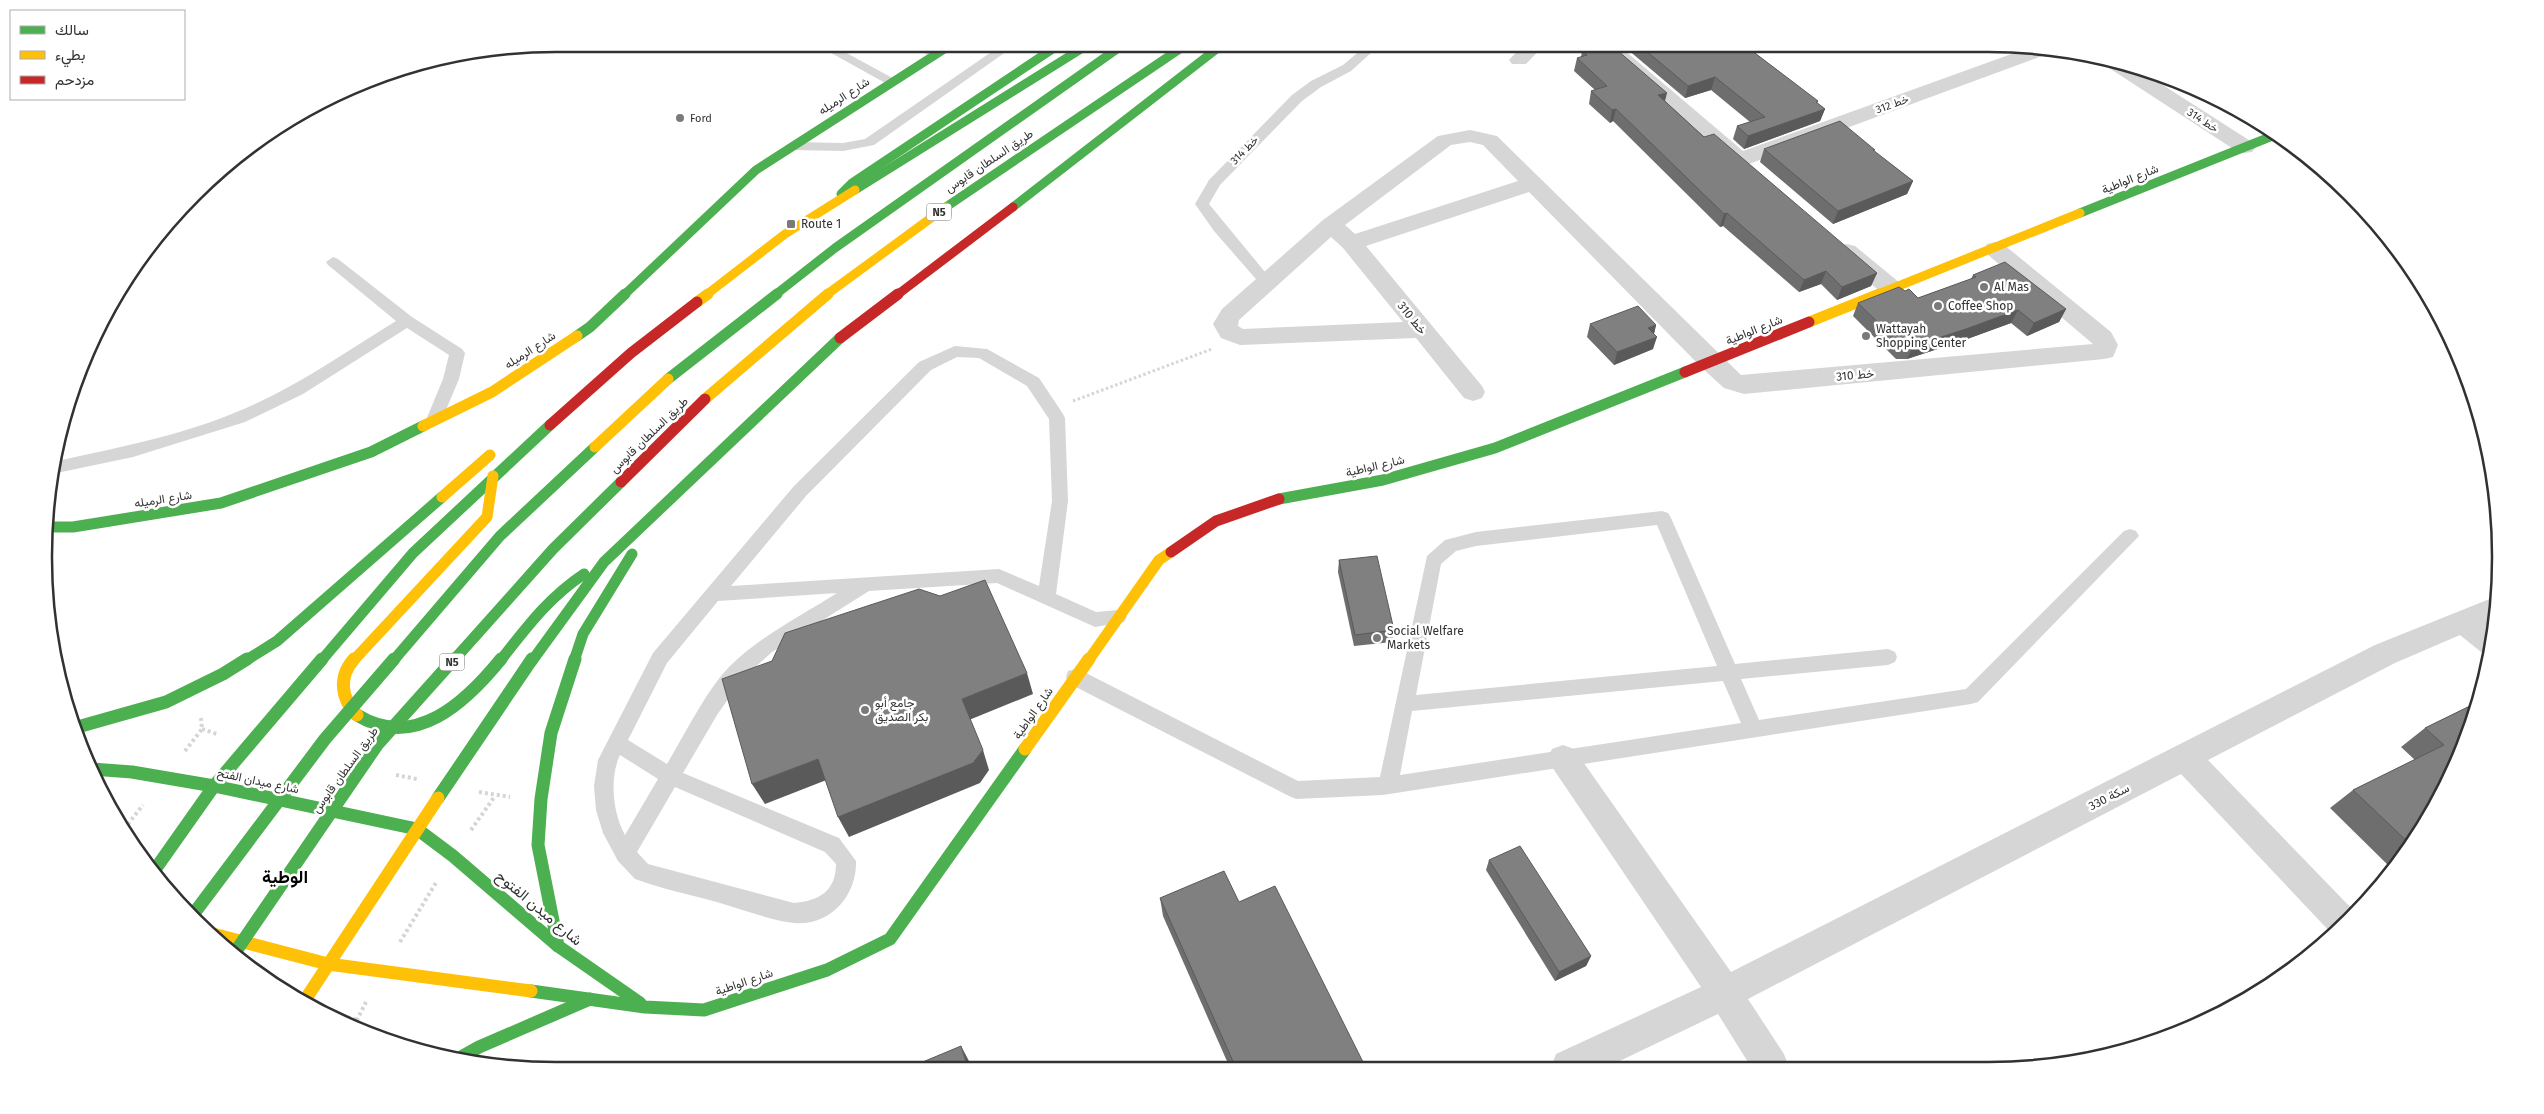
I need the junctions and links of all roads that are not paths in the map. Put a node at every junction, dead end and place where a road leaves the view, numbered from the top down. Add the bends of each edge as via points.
1 (836, 52) edge
2 (930, 52) edge
3 (939, 52) edge
4 (999, 52) edge
5 (1048, 52) edge
6 (1076, 52) edge
7 (1113, 52) edge
8 (1175, 52) edge
9 (1213, 52) edge
10 (1366, 52) edge
11 (1527, 52) edge
12 (1615, 52) edge
13 (936, 54) junction
14 (2028, 55) edge
15 (1519, 60) dead end
16 (2132, 74) edge
17 (892, 81) junction
18 (2267, 138) edge
19 (792, 146) junction
20 (2245, 147) junction
21 (1533, 183) junction
22 (830, 204) junction
23 (1331, 224) junction
24 (1831, 237) edge
25 (1351, 243) junction
26 (1995, 249) junction
27 (333, 262) dead end
28 (1266, 282) junction
29 (1892, 289) junction
30 (407, 321) junction
31 (1422, 330) junction
32 (631, 353) junction
33 (1711, 362) junction
34 (1473, 392) dead end
35 (552, 408) dead end
36 (434, 420) junction
37 (498, 448) dead end
38 (61, 466) edge
39 (493, 476) junction
40 (665, 506) junction
41 (54, 527) edge
42 (2130, 536) dead end
43 (604, 562) junction
44 (864, 585) junction
45 (714, 594) junction
46 (1046, 598) junction
47 (2488, 610) edge
48 (1118, 617) junction
49 (1095, 620) junction
50 (2464, 621) junction
51 (1105, 636) junction
52 (2485, 639) edge
53 (1888, 657) dead end
54 (1730, 672) junction
55 (1075, 677) junction
56 (1405, 704) junction
57 (82, 726) edge
58 (1753, 728) junction
59 (617, 743) junction
60 (1563, 758) junction
61 (2186, 758) junction
62 (100, 770) edge
63 (672, 777) junction
64 (1388, 785) junction
65 (214, 786) junction
66 (417, 829) junction
67 (625, 854) junction
68 (158, 865) edge
69 (196, 910) edge
70 (2339, 919) edge
71 (226, 937) edge
72 (558, 946) junction
73 (238, 948) edge
74 (328, 964) junction
75 (1725, 993) junction
76 (308, 995) edge
77 (590, 999) junction
78 (645, 1007) junction
79 (468, 1053) edge
80 (1580, 1062) edge
81 (1768, 1062) edge

1 - 17 lane
2 - 13 lane
3 - 13 main road, شارع الرميله
4 - 19 lane via 869,142 844,147
5 - 22 main road via 852,183
6 - 22 main road
7 - 69 main road, طريق السلطان قابوس / N5, bridge via 865,226 739,320 668,379 500,536 326,739
8 - 73 main road, طريق السلطان قابوس / N5, bridge via 908,234 748,360 705,400 553,549 377,745
9 - 40 main road via 1147,106 825,350
10 - 28 lane, خط 314 via 1347,68 1297,98 1214,182 1202,204 1218,228
11 - 15 street
12 - 14 street, خط 312 via 1748,166
13 - 17 main road, شارع الرميله
16 - 20 street, خط 314
17 - 19 main road, شارع الرميله
18 - 20 main road, شارع الواطية
19 - 36 main road, شارع الرميله via 756,170 590,327 492,392
20 - 26 main road, شارع الواطية
21 - 23 street, خط 310 via 1490,140 1470,136 1445,140
21 - 25 street
21 - 33 street, خط 310
22 - 32 main road via 785,234
23 - 25 street, خط 310
23 - 28 street
24 - 29 street
25 - 31 street, خط 310
26 - 29 main road, شارع الواطية
26 - 33 street, خط 310 via 2102,338 2106,345 2104,351 1750,386 1733,382
27 - 30 lane
28 - 31 street via 1227,320 1226,328 1234,336
29 - 33 main road, شارع الواطية
30 - 36 lane via 457,353 451,379
30 - 38 lane via 297,390 240,418 133,451
31 - 34 street, خط 310
32 - 35 main road
32 - 39 main road
33 - 48 main road, شارع الواطية via 1495,448 1383,480 1271,501 1216,521 1158,560
36 - 41 main road, شارع الرميله via 371,452 221,503 73,527
37 - 57 main road via 277,641 223,674 166,702
39 - 43 main road via 486,517 350,664 340,690 353,711 374,724 403,729 424,724 449,712 486,677 564,585
39 - 65 main road via 413,554
40 - 43 main road
40 - 72 main road via 619,572 583,634 551,733 538,845
42 - 58 lane via 1971,696
43 - 66 main road via 545,641
44 - 45 lane
44 - 46 lane via 999,576
44 - 63 lane via 765,647 735,673 710,709
45 - 46 lane via 800,492 924,366 955,351 982,352 1033,382 1057,418 1060,501
45 - 59 lane via 660,658
46 - 49 lane
47 - 50 street, سكة 330
48 - 49 lane
48 - 51 main road, شارع الواطية
49 - 51 lane
50 - 52 street
50 - 61 street, سكة 330 via 2385,654
51 - 55 main road, شارع الواطية
53 - 54 lane
54 - 56 lane
54 - 56 lane via 1662,518 1476,539 1451,545 1433,561
54 - 58 lane
55 - 64 lane via 1296,790
55 - 78 main road, شارع الواطية via 890,939 827,970 704,1010
56 - 64 lane
58 - 60 lane
59 - 63 lane
59 - 67 lane via 608,760 604,786 606,810 613,833
60 - 64 lane
60 - 75 street
61 - 70 street
61 - 75 street, سكة 330
62 - 65 main road, شارع ميدان الفتح
63 - 67 lane
63 - 67 lane via 832,845 846,861 846,883 840,894 819,910 794,913 642,872
65 - 66 main road, شارع ميدان الفتح
65 - 68 main road
66 - 72 main road, شارع ميدن الفتوح
66 - 74 main road
71 - 74 main road
72 - 78 main road, شارع ميدن الفتوح
74 - 76 main road
74 - 77 main road, شارع الواطية
75 - 80 street, سكة 330
75 - 81 street
77 - 78 main road, شارع الواطية
77 - 79 main road

